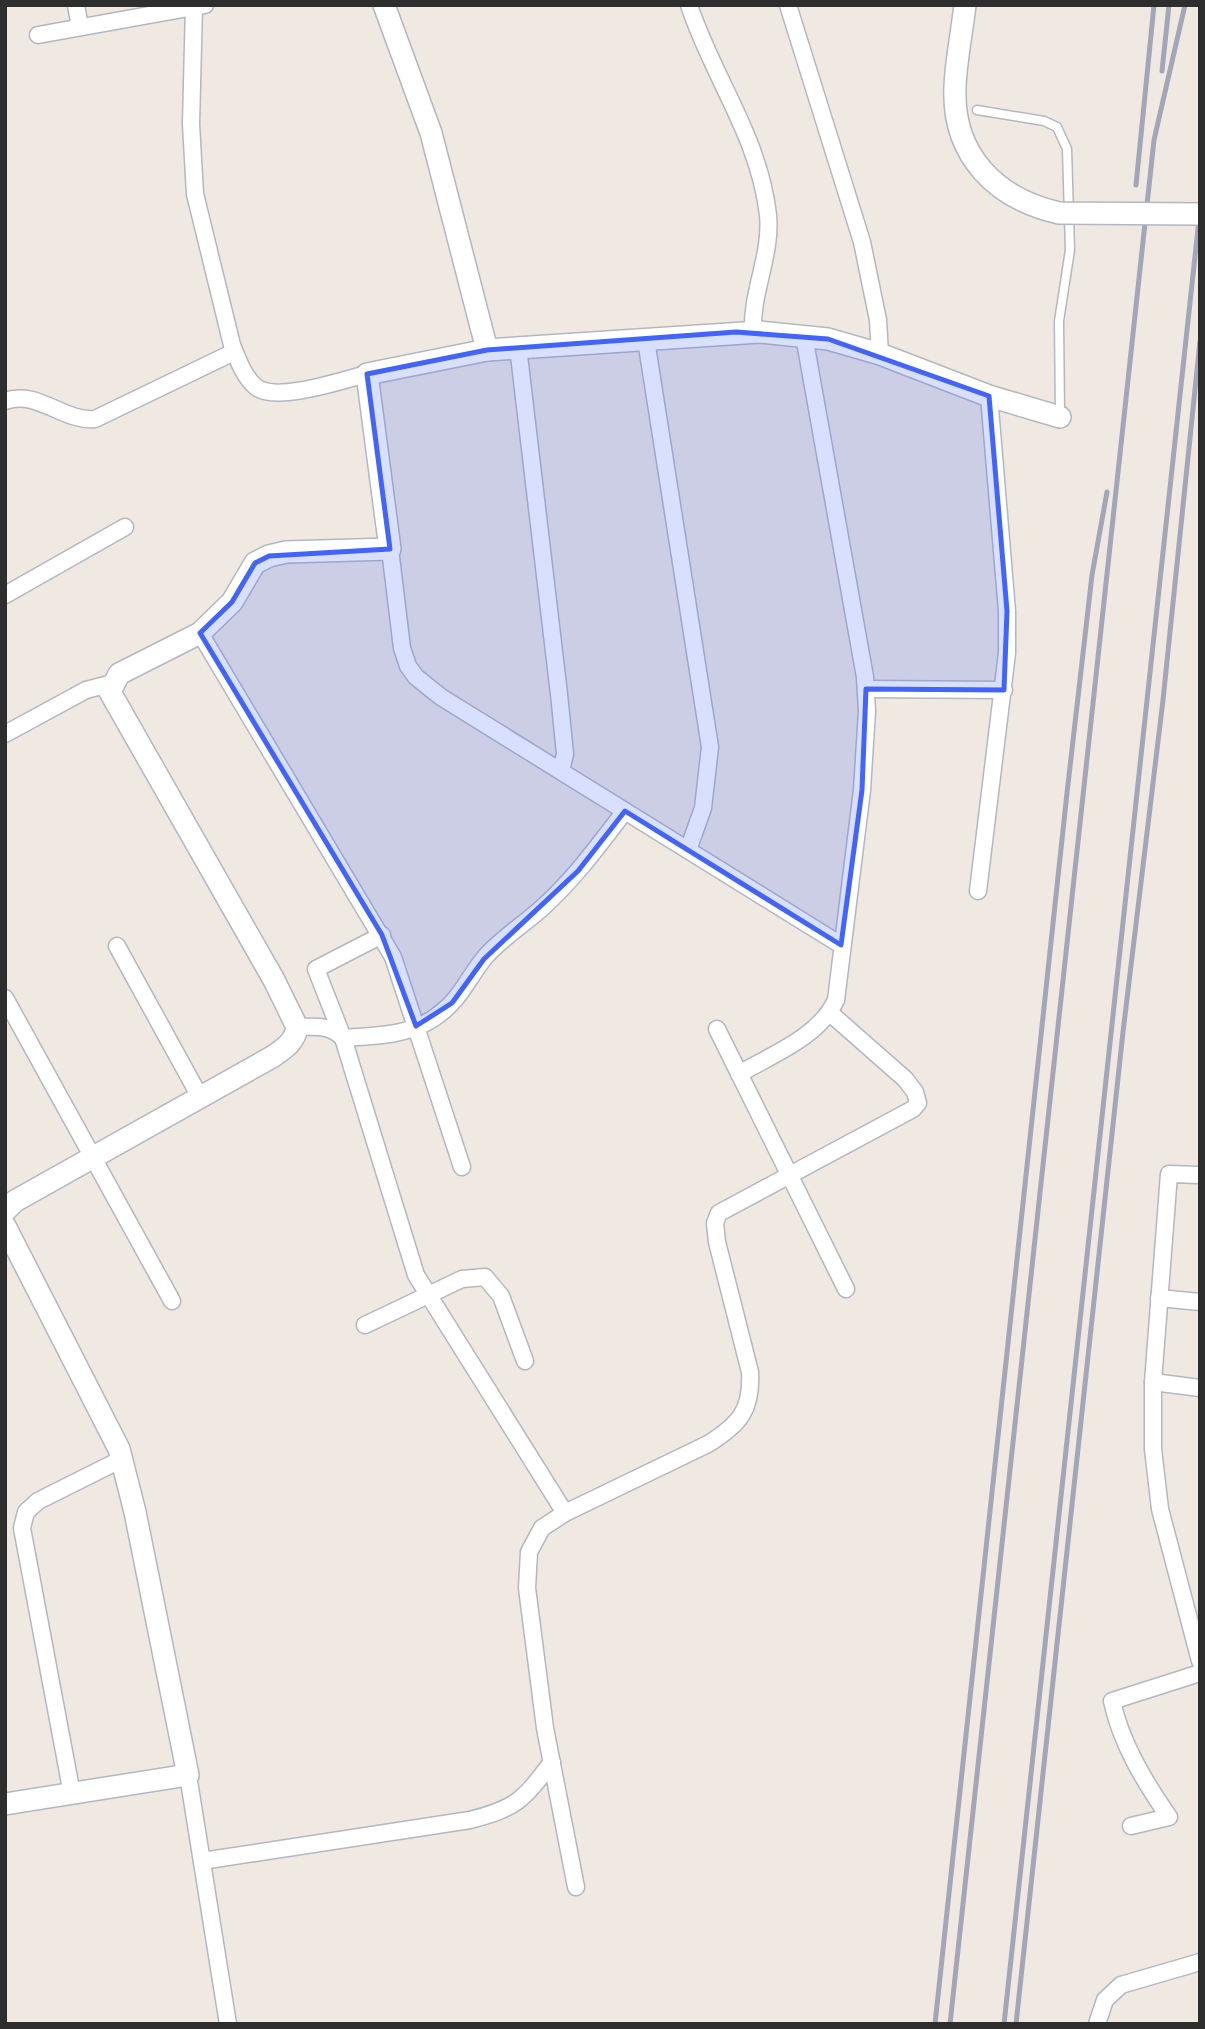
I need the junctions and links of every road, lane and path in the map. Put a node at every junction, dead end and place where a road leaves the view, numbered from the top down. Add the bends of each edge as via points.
1 (76, 5) edge
2 (384, 5) edge
3 (689, 5) edge
4 (788, 5) edge
5 (965, 5) edge
6 (197, 6) edge
7 (143, 10) edge
8 (80, 27) junction
9 (37, 35) dead end
10 (977, 110) dead end
11 (1200, 214) edge
12 (753, 332) junction
13 (804, 336) junction
14 (646, 340) junction
15 (518, 347) junction
16 (487, 350) junction
17 (234, 352) junction
18 (880, 354) junction
19 (367, 374) junction
20 (989, 396) junction
21 (5, 401) edge
22 (1060, 417) joint
23 (125, 527) dead end
24 (390, 549) junction
25 (5, 595) edge
26 (200, 633) junction
27 (113, 683) junction
28 (866, 689) junction
29 (1004, 690) junction
30 (5, 734) edge
31 (561, 771) junction
32 (625, 811) junction
33 (688, 850) junction
34 (978, 891) dead end
35 (382, 935) junction
36 (841, 945) junction
37 (117, 946) dead end
38 (5, 998) edge
39 (830, 1013) junction
40 (416, 1026) junction
41 (296, 1027) junction
42 (717, 1029) dead end
43 (343, 1038) junction
44 (739, 1074) junction
45 (200, 1097) junction
46 (94, 1156) junction
47 (462, 1167) dead end
48 (789, 1174) junction
49 (1200, 1175) edge
50 (5, 1211) edge
51 (5, 1226) edge
52 (846, 1289) dead end
53 (428, 1296) junction
54 (1159, 1298) junction
55 (172, 1301) dead end
56 (1200, 1302) edge
57 (365, 1325) dead end
58 (525, 1361) dead end
59 (1153, 1382) junction
60 (1200, 1388) edge
61 (122, 1459) junction
62 (565, 1513) junction
63 (1200, 1661) edge
64 (1200, 1673) edge
65 (552, 1762) junction
66 (188, 1775) junction
67 (72, 1794) junction
68 (5, 1804) edge
69 (1131, 1826) dead end
70 (202, 1861) junction
71 (576, 1887) dead end
72 (1200, 1962) edge
73 (228, 2024) edge
74 (1097, 2024) edge

1 - 8 street
2 - 16 street via 430,133
3 - 12 street via 705,50 745,128 763,186 768,240 755,296
4 - 18 street via 862,242
5 - 11 street, bridge via 955,86 959,123 974,159 1000,189 1037,208 1059,213
6 - 7 street
6 - 17 street via 191,124 195,194
7 - 8 street
8 - 9 street
10 - 22 lane via 1044,121 1057,127 1067,149 1070,250 1059,321
12 - 13 street
12 - 14 street
13 - 18 street
13 - 28 street
14 - 15 street
14 - 33 street via 710,747 703,808
15 - 16 street
15 - 31 street via 565,754
16 - 19 street
17 - 19 street via 257,388 274,394
17 - 21 street via 95,419 81,420 29,398
18 - 20 street
19 - 24 street
20 - 22 street
20 - 29 street via 1007,611
23 - 25 street
24 - 26 street via 269,555 255,563 232,602
24 - 31 street via 402,648 416,677
26 - 27 street via 119,674
26 - 35 street
27 - 30 street via 86,690
27 - 41 street via 110,692 116,706 244,926
28 - 29 street
28 - 36 street via 862,790
29 - 34 street
31 - 32 street
32 - 33 street
32 - 40 street via 578,871 484,959 453,1003
33 - 36 street
35 - 40 street
35 - 43 street via 316,969
36 - 39 street via 836,1000
37 - 45 street
38 - 46 street
39 - 44 street via 813,1031
39 - 48 street via 905,1079 918,1103
40 - 43 street via 394,1034
40 - 47 street
41 - 43 street via 322,1027
41 - 45 street via 289,1045
42 - 44 street
43 - 53 street via 404,1241
44 - 48 street
45 - 46 street
46 - 50 street
46 - 55 street
48 - 52 street
48 - 62 street via 732,1203 715,1223 750,1372 751,1394 743,1414 730,1430 708,1444
49 - 54 street via 1169,1174
51 - 61 street
53 - 57 street
53 - 58 street via 462,1279 485,1277 501,1296
53 - 62 street
54 - 56 street
54 - 59 street
59 - 60 street
59 - 63 street via 1153,1449 1160,1509
61 - 66 street
61 - 67 street via 38,1501 26,1512 22,1528
62 - 65 street via 542,1528 529,1552 527,1588
64 - 69 street via 1112,1701 1134,1762 1169,1816
65 - 70 street via 526,1797 503,1812
65 - 71 street
66 - 67 street
66 - 70 street
67 - 68 street
70 - 73 street
72 - 74 street via 1121,1985 1105,2000

